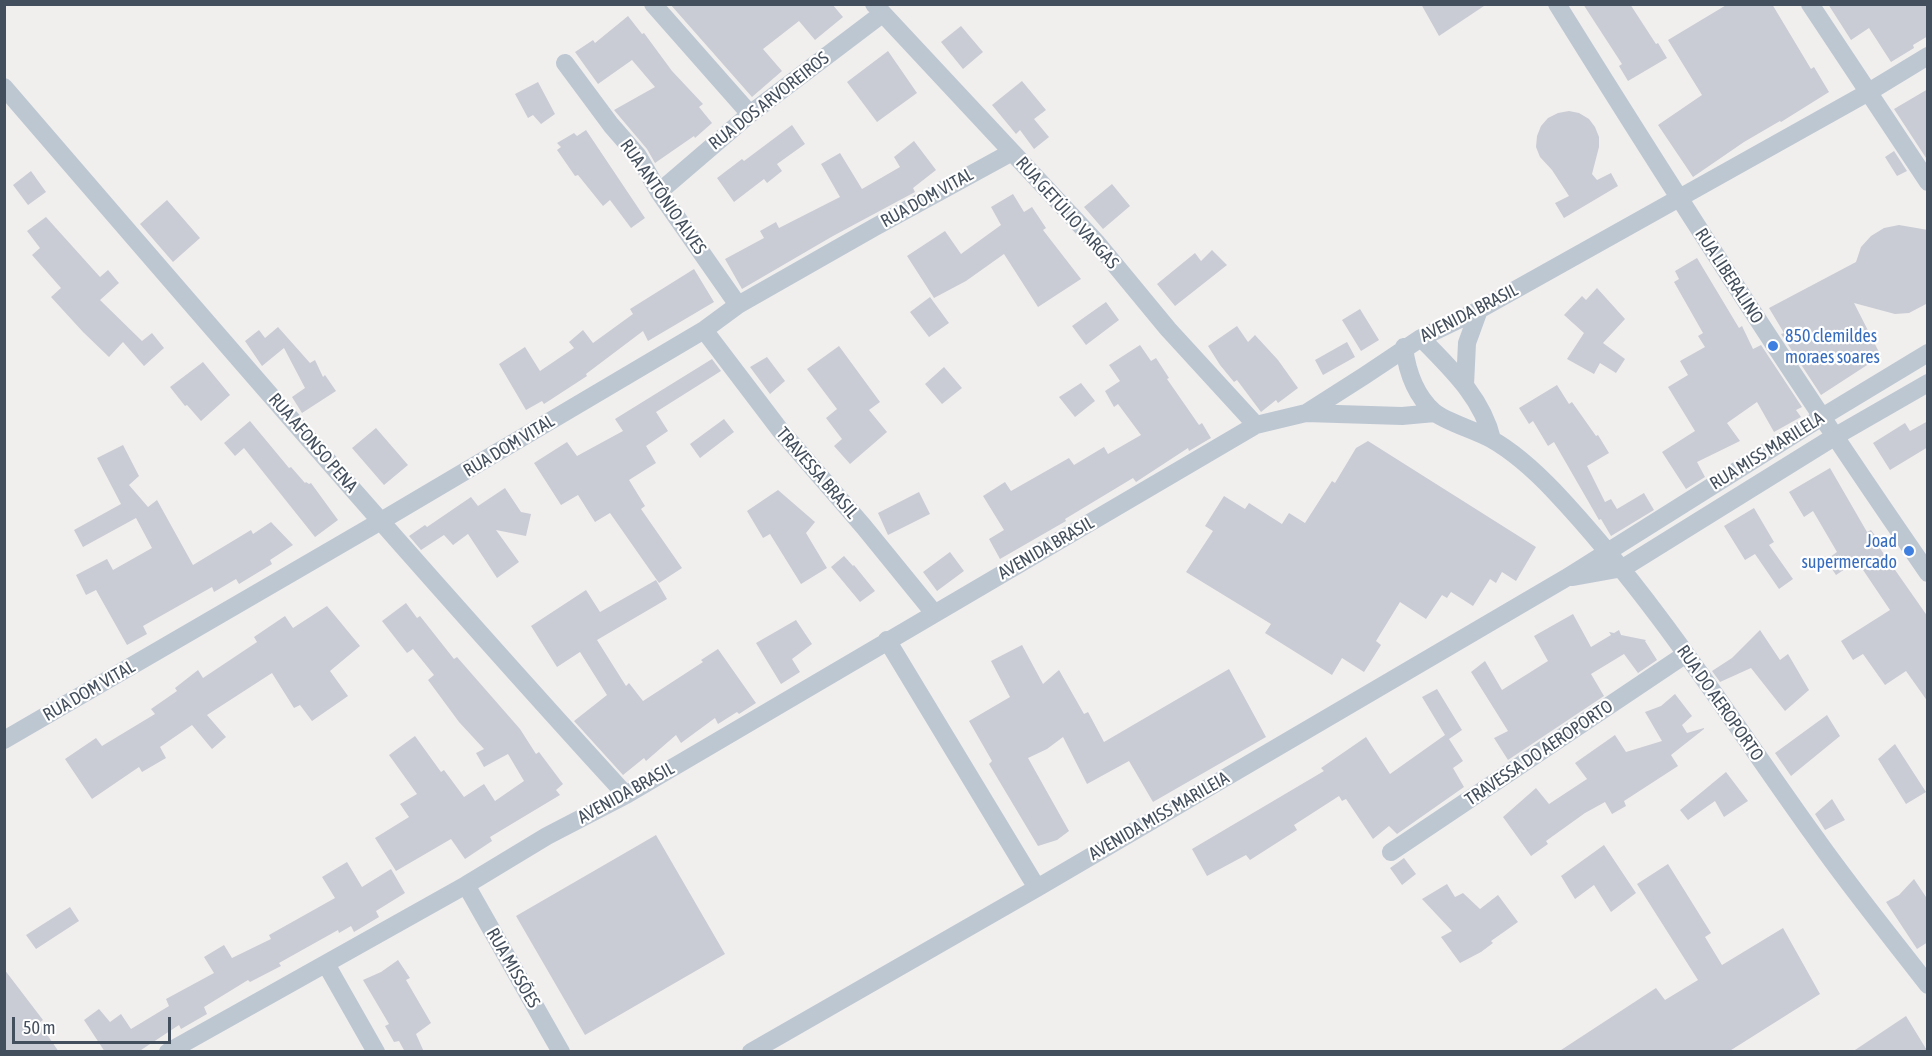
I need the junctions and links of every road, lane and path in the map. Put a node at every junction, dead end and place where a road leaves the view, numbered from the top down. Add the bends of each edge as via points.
1 (653, 4) edge
2 (1557, 4) edge
3 (1810, 4) edge
4 (878, 9) edge
5 (1928, 56) edge
6 (565, 63) dead end
7 (4, 87) edge
8 (1867, 93) junction
9 (750, 114) junction
10 (1012, 152) junction
11 (1928, 182) edge
12 (659, 192) junction
13 (1678, 199) junction
14 (738, 305) junction
15 (1479, 310) junction
16 (704, 330) junction
17 (1420, 338) junction
18 (1404, 347) junction
19 (1928, 353) edge
20 (1928, 383) edge
21 (1465, 385) junction
22 (1306, 413) junction
23 (1435, 413) junction
24 (1822, 417) junction
25 (1256, 425) junction
26 (1834, 437) junction
27 (1492, 439) junction
28 (381, 521) junction
29 (1607, 551) junction
30 (1623, 568) junction
31 (1928, 573) edge
32 (1566, 578) junction
33 (934, 613) junction
34 (887, 640) junction
35 (1686, 654) junction
36 (4, 740) edge
37 (626, 795) junction
38 (1391, 852) dead end
39 (466, 885) junction
40 (1037, 888) junction
41 (326, 964) junction
42 (1928, 985) edge
43 (195, 1045) edge
44 (168, 1052) edge
45 (376, 1052) edge
46 (561, 1052) edge
47 (751, 1052) edge

1 - 9 street
2 - 13 street, RUA LIBERALINO
3 - 8 street
4 - 9 street, RUA DOS ARVOREIROS
4 - 10 street, RUA GETÚLIO VARGAS
5 - 8 street, AVENIDA BRASIL
6 - 12 street, RUA ANTÔNIO ALVES via 638,156
7 - 28 street, RUA AFONSO PENA
8 - 11 street
8 - 13 street, AVENIDA BRASIL
9 - 12 street, RUA DOS ARVOREIROS
10 - 14 street, RUA DOM VITAL
10 - 25 street, RUA GETÚLIO VARGAS
12 - 14 street, RUA ANTÔNIO ALVES
13 - 15 street, AVENIDA BRASIL
13 - 24 street, RUA LIBERALINO
14 - 16 street, RUA DOM VITAL
15 - 17 street, AVENIDA BRASIL
15 - 21 street via 1467,343
16 - 28 street, RUA DOM VITAL
16 - 33 street, TRAVESSA BRASIL via 780,430
17 - 18 street, AVENIDA BRASIL
17 - 21 street
18 - 22 street, AVENIDA BRASIL
18 - 23 street via 1410,375
19 - 24 street, RUA MISS MARILELA
20 - 26 street, RUA MISS MARILELA
21 - 27 street via 1488,423
22 - 23 street
22 - 25 street, AVENIDA BRASIL
23 - 27 street, RUA DO AEROPORTO
24 - 26 street, RUA LIBERALINO
24 - 29 street, RUA MISS MARILELA
25 - 33 street, AVENIDA BRASIL
26 - 30 street, RUA MISS MARILELA
26 - 31 street, RUA LIBERALINO
27 - 29 street, RUA DO AEROPORTO via 1534,472
28 - 36 street, RUA DOM VITAL
28 - 37 street, RUA AFONSO PENA
29 - 30 street, RUA DO AEROPORTO
29 - 32 street, AVENIDA MISS MARILEIA
30 - 32 street, AVENIDA MISS MARILEIA
30 - 35 street, RUA DO AEROPORTO
32 - 40 street, AVENIDA MISS MARILEIA
33 - 34 street, AVENIDA BRASIL
34 - 37 street, AVENIDA BRASIL
34 - 40 street
35 - 38 street, TRAVESSA DO AEROPORTO
35 - 42 street, RUA DO AEROPORTO via 1817,840
37 - 39 street, AVENIDA BRASIL
39 - 41 street, AVENIDA BRASIL
39 - 46 street, RUA MISSÕES
40 - 47 street, AVENIDA MISS MARILEIA
41 - 43 street, AVENIDA BRASIL
41 - 45 street
43 - 44 street, AVENIDA BRASIL

